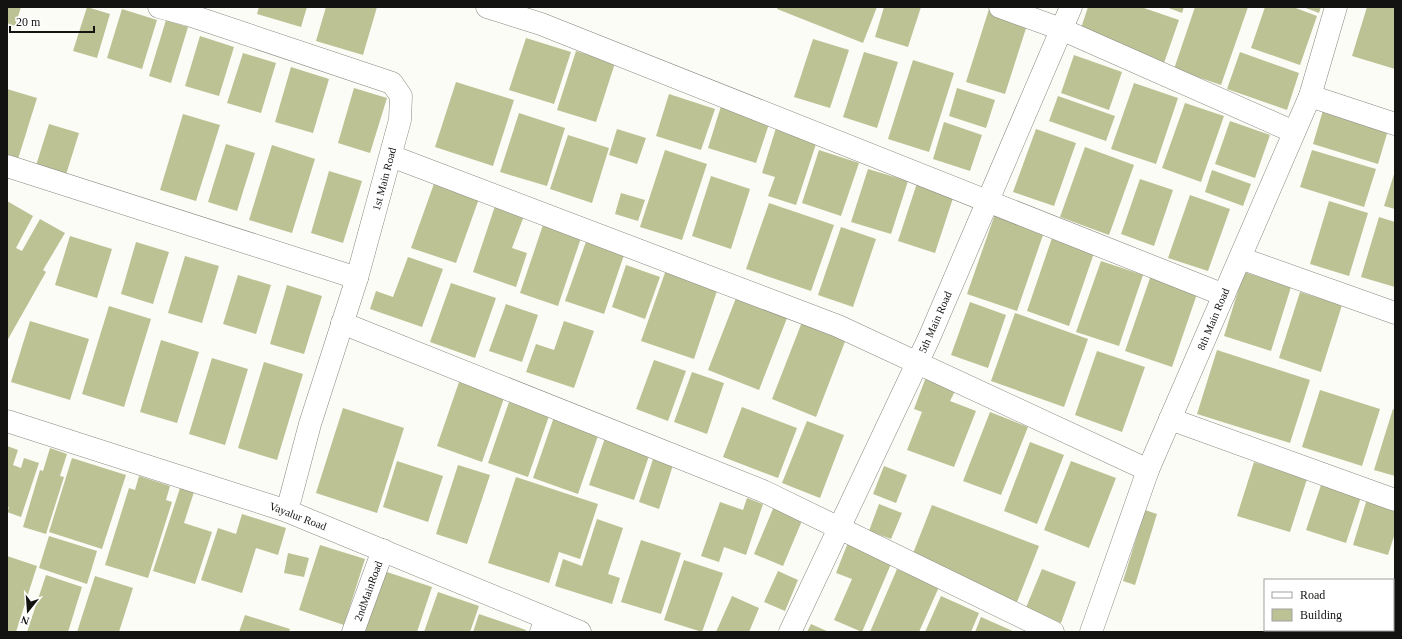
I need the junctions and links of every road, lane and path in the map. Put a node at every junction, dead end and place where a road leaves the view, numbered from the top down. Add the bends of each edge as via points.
1 (159, 7) edge
2 (487, 7) edge
3 (1000, 7) edge
4 (1071, 7) edge
5 (1336, 7) edge
6 (1061, 29) junction
7 (1310, 96) junction
8 (1395, 124) edge
9 (1294, 132) junction
10 (391, 156) junction
11 (7, 166) edge
12 (988, 201) junction
13 (1240, 258) junction
14 (356, 278) junction
15 (1224, 295) junction
16 (1395, 313) edge
17 (342, 323) junction
18 (917, 363) junction
19 (1170, 419) junction
20 (7, 421) edge
21 (1148, 470) junction
22 (1395, 500) edge
23 (287, 511) junction
24 (839, 528) junction
25 (383, 550) junction
26 (543, 625) edge
27 (353, 632) edge
28 (580, 632) edge
29 (790, 632) edge
30 (1053, 632) edge
31 (1091, 632) edge

1 - 10 street, 1st Main Road via 392,83 401,96 400,120
2 - 12 street via 541,24
3 - 6 street
4 - 6 street, 5th Main Road
5 - 7 street, 8th Main Road
6 - 9 street
6 - 12 street, 5th Main Road
7 - 8 street
7 - 9 street, 8th Main Road
9 - 13 street, 8th Main Road
10 - 14 street, 1st Main Road
10 - 18 street via 838,326
11 - 14 street
12 - 15 street
12 - 18 street, 5th Main Road
13 - 15 street, 8th Main Road
13 - 16 street
14 - 17 street, 1st Main Road
15 - 19 street, 8th Main Road
17 - 23 street, 1st Main Road via 310,424
17 - 24 street via 762,491
18 - 21 street
18 - 24 street, 5th Main Road
19 - 21 street, 8th Main Road
19 - 22 street
20 - 23 street, Vayalur Road
21 - 31 street, 8th Main Road
23 - 25 street, Vayalur Road
24 - 29 street, 5th Main Road
24 - 30 street
25 - 26 street, Vayalur Road
25 - 27 street, 2ndMainRoad
26 - 28 street, Vayalur Road

